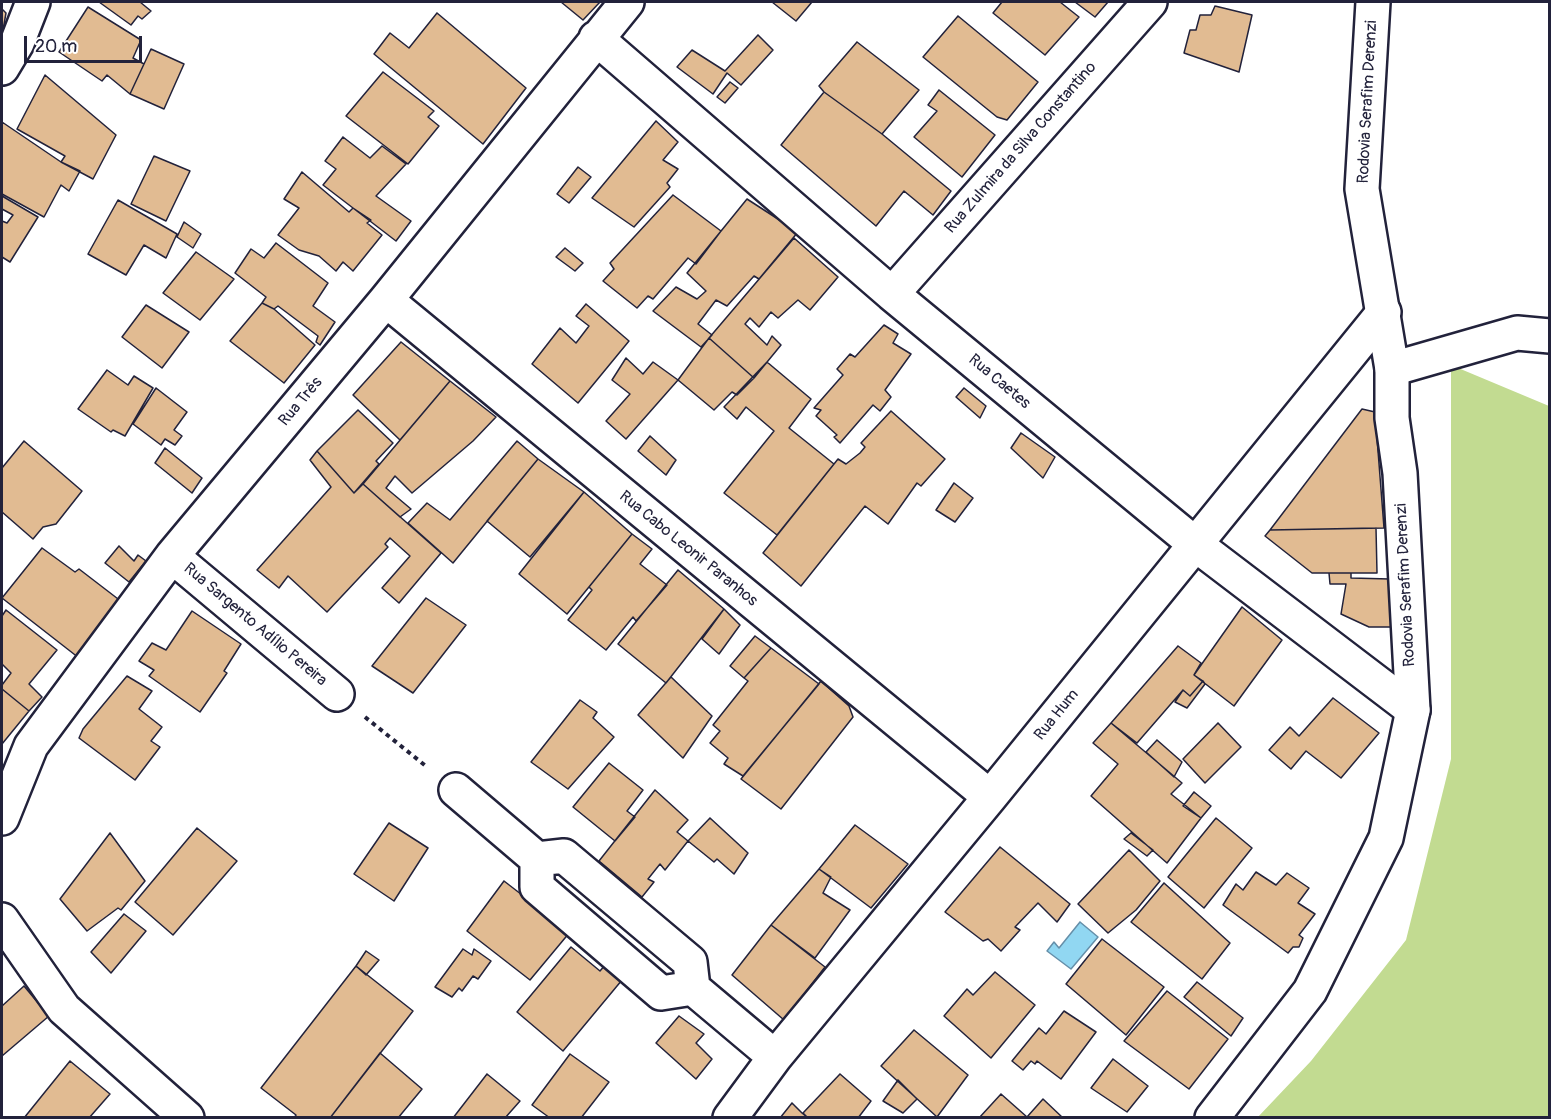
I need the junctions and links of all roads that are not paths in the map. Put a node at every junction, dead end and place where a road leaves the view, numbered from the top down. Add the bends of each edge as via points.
1 (33, 2) edge
2 (627, 2) edge
3 (1150, 2) edge
4 (1374, 2) edge
5 (596, 38) junction
6 (2, 68) edge
7 (892, 294) junction
8 (386, 300) junction
9 (1384, 312) junction
10 (1550, 336) edge
11 (1392, 369) junction
12 (1195, 544) junction
13 (172, 556) junction
14 (337, 694) road end
15 (1413, 710) junction
16 (456, 790) road end
17 (990, 797) junction
18 (2, 818) edge
19 (2, 920) edge
20 (775, 1057) junction
21 (187, 1118) edge
22 (730, 1118) edge
23 (1212, 1118) edge

1 - 6 street
2 - 5 street, Rua Três
3 - 7 street, Rua Zulmira da Silva Constantino
4 - 9 street, Rodovia Serafim Derenzi via 1362,189
5 - 7 street, Rua Caetes
5 - 8 street, Rua Três
7 - 12 street, Rua Caetes
8 - 13 street, Rua Três
8 - 17 street, Rua Cabo Leonir Paranhos
9 - 11 street, Rodovia Serafim Derenzi
9 - 12 street, Rua Hum
10 - 11 street via 1516,333
11 - 15 street, Rodovia Serafim Derenzi via 1392,418 1400,473
12 - 15 street, Rua Caetes
12 - 17 street, Rua Hum
13 - 14 street, Rua Sargento Adílio Pereira
13 - 18 street, Rua Três via 31,746
15 - 23 street, Rodovia Serafim Derenzi via 1386,838 1310,991
16 - 20 street via 537,859 537,887 662,993 693,988
17 - 20 street, Rua Hum
19 - 21 street via 64,1009
20 - 22 street, Rua Hum

